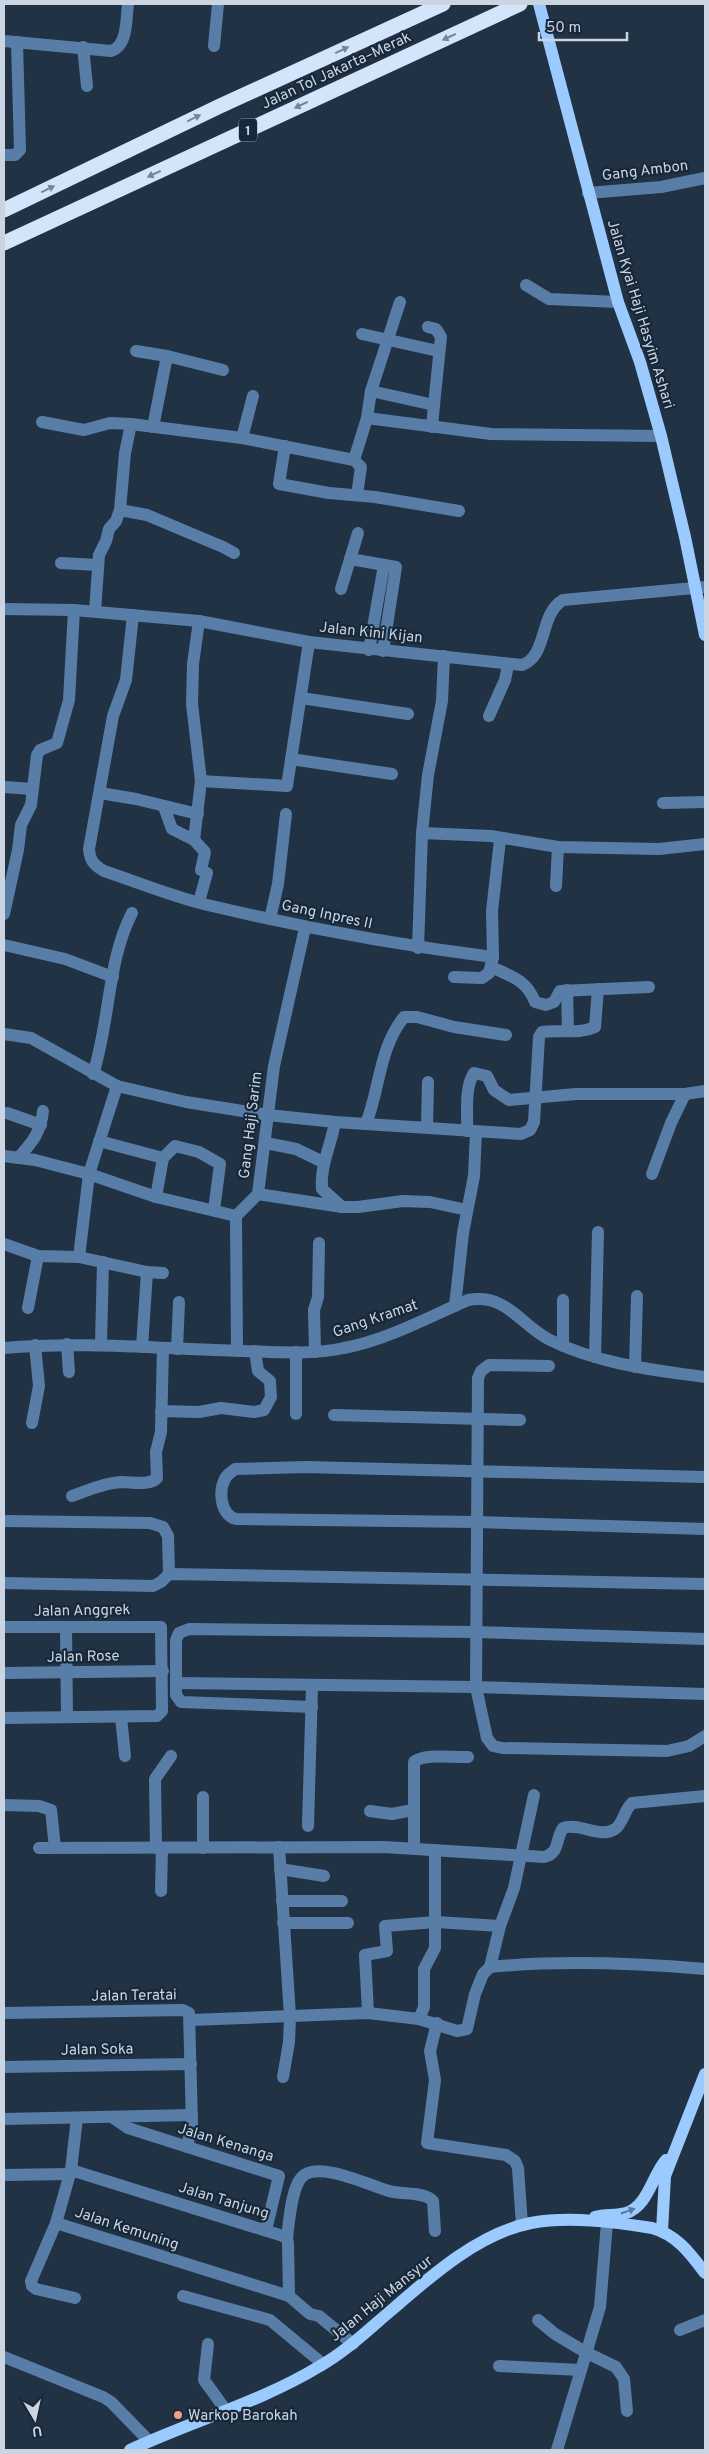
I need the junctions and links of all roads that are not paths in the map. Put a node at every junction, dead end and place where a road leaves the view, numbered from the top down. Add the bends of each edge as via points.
1 (128, 4) edge
2 (218, 4) edge
3 (443, 4) edge
4 (520, 4) edge
5 (539, 4) edge
6 (4, 41) edge
7 (17, 42) junction
8 (214, 46) dead end
9 (84, 47) junction
10 (86, 86) dead end
11 (4, 155) edge
12 (705, 178) edge
13 (588, 193) junction
14 (4, 210) edge
15 (4, 243) edge
16 (526, 285) dead end
17 (400, 302) dead end
18 (618, 302) junction
19 (428, 327) dead end
20 (362, 334) dead end
21 (388, 339) junction
22 (136, 351) dead end
23 (438, 351) junction
24 (167, 356) junction
25 (223, 370) dead end
26 (371, 391) junction
27 (253, 396) dead end
28 (434, 405) junction
29 (367, 418) junction
30 (42, 422) dead end
31 (131, 424) junction
32 (153, 427) junction
33 (432, 427) junction
34 (661, 436) junction
35 (242, 438) junction
36 (285, 446) junction
37 (354, 460) junction
38 (357, 495) junction
39 (120, 510) junction
40 (459, 511) dead end
41 (358, 534) dead end
42 (234, 554) dead end
43 (350, 559) junction
44 (61, 562) dead end
45 (384, 564) junction
46 (97, 565) junction
47 (701, 588) edge
48 (341, 589) dead end
49 (4, 609) edge
50 (74, 610) junction
51 (95, 612) junction
52 (133, 614) junction
53 (199, 621) junction
54 (373, 626) junction
55 (387, 628) junction
56 (705, 635) edge
57 (308, 642) junction
58 (369, 650) junction
59 (383, 651) junction
60 (444, 656) junction
61 (508, 665) junction
62 (300, 698) junction
63 (408, 714) dead end
64 (489, 716) dead end
65 (291, 759) junction
66 (392, 774) dead end
67 (201, 781) junction
68 (4, 787) edge
69 (32, 789) junction
70 (100, 793) junction
71 (705, 802) edge
72 (663, 803) dead end
73 (164, 807) junction
74 (198, 814) junction
75 (286, 814) dead end
76 (422, 833) junction
77 (194, 840) junction
78 (500, 840) junction
79 (705, 844) edge
80 (558, 847) junction
81 (556, 886) dead end
82 (199, 902) junction
83 (132, 913) dead end
84 (4, 914) edge
85 (270, 919) junction
86 (306, 928) junction
87 (4, 945) edge
88 (418, 948) junction
89 (492, 962) junction
90 (113, 977) junction
91 (454, 977) dead end
92 (649, 987) dead end
93 (598, 989) junction
94 (567, 990) junction
95 (568, 1031) junction
96 (4, 1034) edge
97 (506, 1034) dead end
98 (93, 1074) junction
99 (428, 1082) dead end
100 (117, 1086) junction
101 (705, 1091) edge
102 (686, 1094) junction
103 (535, 1098) junction
104 (43, 1111) dead end
105 (7, 1113) dead end
106 (268, 1115) junction
107 (335, 1122) junction
108 (366, 1124) junction
109 (41, 1125) junction
110 (427, 1126) junction
111 (472, 1131) junction
112 (99, 1141) junction
113 (266, 1143) junction
114 (4, 1156) edge
115 (18, 1158) junction
116 (163, 1158) junction
117 (323, 1162) junction
118 (89, 1174) junction
119 (652, 1174) dead end
120 (258, 1194) junction
121 (156, 1197) junction
122 (342, 1207) junction
123 (214, 1210) junction
124 (467, 1210) junction
125 (236, 1216) junction
126 (598, 1232) dead end
127 (319, 1243) dead end
128 (4, 1244) edge
129 (38, 1256) junction
130 (79, 1257) junction
131 (103, 1262) junction
132 (147, 1272) junction
133 (163, 1273) dead end
134 (637, 1296) dead end
135 (562, 1300) dead end
136 (179, 1302) dead end
137 (455, 1306) junction
138 (28, 1308) dead end
139 (67, 1344) junction
140 (35, 1345) junction
141 (101, 1345) junction
142 (563, 1346) junction
143 (142, 1347) junction
144 (4, 1348) edge
145 (163, 1348) junction
146 (177, 1349) junction
147 (237, 1351) junction
148 (255, 1351) junction
149 (296, 1352) junction
150 (315, 1352) junction
151 (595, 1357) junction
152 (549, 1366) dead end
153 (635, 1367) junction
154 (69, 1372) dead end
155 (705, 1377) edge
156 (161, 1411) junction
157 (296, 1414) dead end
158 (334, 1415) dead end
159 (477, 1419) junction
160 (520, 1420) dead end
161 (32, 1423) dead end
162 (477, 1472) junction
163 (705, 1477) edge
164 (72, 1496) dead end
165 (4, 1521) edge
166 (477, 1522) junction
167 (705, 1529) edge
168 (168, 1574) junction
169 (476, 1579) junction
170 (4, 1583) edge
171 (705, 1584) edge
172 (4, 1627) edge
173 (66, 1627) junction
174 (476, 1632) junction
175 (705, 1639) edge
176 (163, 1671) junction
177 (67, 1672) junction
178 (4, 1673) edge
179 (176, 1682) junction
180 (312, 1686) junction
181 (476, 1687) junction
182 (705, 1694) edge
183 (312, 1706) junction
184 (67, 1717) junction
185 (121, 1717) junction
186 (4, 1718) edge
187 (705, 1736) edge
188 (125, 1756) dead end
189 (170, 1756) dead end
190 (468, 1757) dead end
191 (534, 1795) dead end
192 (705, 1796) edge
193 (203, 1797) dead end
194 (4, 1805) edge
195 (413, 1810) junction
196 (370, 1811) dead end
197 (308, 1826) dead end
198 (279, 1847) junction
199 (39, 1848) dead end
200 (55, 1848) junction
201 (159, 1848) junction
202 (203, 1848) junction
203 (414, 1849) junction
204 (435, 1850) junction
205 (522, 1856) junction
206 (280, 1869) junction
207 (324, 1876) dead end
208 (161, 1891) dead end
209 (282, 1901) junction
210 (342, 1901) dead end
211 (436, 1922) junction
212 (283, 1923) junction
213 (348, 1923) dead end
214 (500, 1926) junction
215 (490, 1967) junction
216 (705, 1969) edge
217 (4, 2013) edge
218 (368, 2013) junction
219 (290, 2016) junction
220 (419, 2019) junction
221 (190, 2020) junction
222 (437, 2023) junction
223 (191, 2064) junction
224 (4, 2067) edge
225 (705, 2074) edge
226 (283, 2077) dead end
227 (192, 2115) junction
228 (112, 2117) junction
229 (77, 2118) junction
230 (4, 2119) edge
231 (187, 2147) junction
232 (673, 2152) junction
233 (70, 2172) junction
234 (4, 2175) edge
235 (56, 2222) junction
236 (580, 2222) junction
237 (607, 2223) junction
238 (522, 2225) junction
239 (266, 2230) junction
240 (435, 2231) dead end
241 (662, 2231) junction
242 (287, 2238) junction
243 (705, 2273) edge
244 (184, 2296) dead end
245 (290, 2296) junction
246 (75, 2298) dead end
247 (538, 2320) dead end
248 (705, 2320) edge
249 (680, 2330) dead end
250 (208, 2344) dead end
251 (349, 2347) junction
252 (586, 2353) junction
253 (4, 2357) edge
254 (323, 2364) junction
255 (499, 2366) dead end
256 (581, 2370) junction
257 (225, 2410) junction
258 (627, 2411) dead end
259 (149, 2442) junction
260 (130, 2450) edge
261 (557, 2450) edge

1 - 9 street via 121,46 111,51
2 - 8 street
14 -> 3 highway, Jalan Tol Jakarta–Merak / 1
4 -> 15 highway, Jalan Tol Jakarta–Merak / 1
5 - 13 main road, Jalan Kyai Haji Hasyim Ashari
6 - 7 street
7 - 9 street
7 - 11 street via 20,150 15,155
9 - 10 street
12 - 13 street, Gang Ambon via 661,187
13 - 18 main road, Jalan Kyai Haji Hasyim Ashari
16 - 18 street via 549,299
17 - 21 street
18 - 34 main road, Jalan Kyai Haji Hasyim Ashari via 640,362
19 - 23 street via 436,329 441,337
20 - 21 street
21 - 23 street
21 - 26 street
22 - 24 street
23 - 28 street
24 - 25 street
24 - 32 street
26 - 28 street
26 - 29 street
27 - 35 street
28 - 33 street
29 - 33 street
29 - 37 street
30 - 31 street via 84,430 110,423
31 - 32 street
31 - 39 street
32 - 35 street
33 - 34 street via 491,434
34 - 47 main road, Jalan Kyai Haji Hasyim Ashari
35 - 36 street
36 - 37 street
36 - 38 street via 279,484
37 - 38 street via 361,468
38 - 40 street
39 - 42 street via 147,515
39 - 46 street via 109,529
41 - 43 street
43 - 45 street
43 - 48 street
44 - 46 street
45 - 54 street
45 - 55 street via 395,566 396,570
46 - 51 street
47 - 56 main road, Jalan Kyai Haji Hasyim Ashari
47 - 61 street, Jalan Kini Kijan via 563,600 551,609 534,658 522,665
49 - 50 street, Jalan Kini Kijan
50 - 51 street, Jalan Kini Kijan
50 - 69 street via 69,700 57,743 40,750 37,755
51 - 52 street, Jalan Kini Kijan
52 - 53 street, Jalan Kini Kijan
52 - 70 street, Gang Inpres II via 126,680 113,716
53 - 57 street, Jalan Kini Kijan
53 - 67 street via 192,704
54 - 55 street
54 - 58 street
55 - 59 street
57 - 58 street, Jalan Kini Kijan
57 - 62 street
58 - 59 street, Jalan Kini Kijan
59 - 60 street, Jalan Kini Kijan
60 - 61 street, Jalan Kini Kijan
60 - 76 street via 443,695 428,776
61 - 64 street
62 - 63 street
62 - 65 street
65 - 66 street
65 - 67 street via 287,786
67 - 74 street
68 - 69 street
69 - 84 street via 31,805 21,825
70 - 73 street
70 - 82 street, Gang Inpres II via 89,849 94,866
71 - 72 street
73 - 74 street
73 - 77 street via 172,829
74 - 77 street
75 - 85 street via 278,884
76 - 78 street via 491,836
76 - 88 street
77 - 82 street via 205,852 200,866 207,873
78 - 80 street
78 - 89 street via 492,911
79 - 80 street via 659,849
80 - 81 street
82 - 85 street, Gang Inpres II
83 - 90 street via 125,926
85 - 86 street, Gang Inpres II
86 - 88 street, Gang Inpres II
86 - 106 street, Gang Haji Sarim via 274,1066
87 - 90 street via 65,959
88 - 89 street, Gang Inpres II
89 - 91 street via 490,973 482,978
89 - 94 street, Gang Inpres II via 531,990 535,1002 546,1006 554,1002 560,991
90 - 98 street via 101,1049
92 - 93 street
93 - 94 street
93 - 95 street via 595,1027 584,1032
94 - 95 street
95 - 103 street via 542,1032 539,1037
96 - 98 street via 31,1038
97 - 108 street via 404,1017 383,1056
98 - 100 street
99 - 110 street
100 - 106 street via 186,1102
100 - 112 street
101 - 102 street
102 - 103 street via 576,1094
102 - 119 street
103 - 111 street via 534,1122 530,1130 521,1134
103 - 111 street via 509,1100 494,1090 487,1076 474,1073 467,1099
104 - 109 street
105 - 109 street
106 - 107 street
106 - 113 street, Gang Haji Sarim
107 - 108 street
107 - 117 street via 331,1145
108 - 110 street
109 - 115 street via 35,1139
110 - 111 street
111 - 124 street via 474,1176
112 - 116 street
112 - 118 street
113 - 117 street via 296,1149
113 - 120 street, Gang Haji Sarim
114 - 115 street
115 - 118 street
116 - 121 street
116 - 123 street via 175,1146 218,1162 221,1167
117 - 122 street via 322,1188
118 - 121 street
118 - 130 street
120 - 122 street
120 - 125 street, Gang Haji Sarim
121 - 123 street
122 - 124 street via 358,1208 403,1201 430,1202
123 - 125 street
124 - 137 street
125 - 147 street
126 - 151 street
127 - 150 street via 318,1297 314,1310
128 - 129 street
129 - 130 street
129 - 138 street
130 - 131 street
131 - 132 street
131 - 141 street
132 - 133 street
132 - 143 street
134 - 153 street
135 - 142 street
136 - 146 street
137 - 142 street, Gang Kramat via 478,1298 498,1302 548,1339
137 - 150 street, Gang Kramat via 346,1348
139 - 140 street, Gang Kramat
139 - 141 street, Gang Kramat
139 - 154 street
140 - 144 street, Gang Kramat
140 - 161 street via 39,1386
141 - 143 street, Gang Kramat
142 - 151 street, Gang Kramat
143 - 145 street, Gang Kramat
145 - 146 street, Gang Kramat
145 - 156 street
146 - 147 street, Gang Kramat
147 - 148 street, Gang Kramat
148 - 149 street, Gang Kramat
148 - 156 street via 258,1371 270,1381 271,1397 264,1410
149 - 150 street, Gang Kramat
149 - 157 street
151 - 153 street, Gang Kramat
152 - 159 street via 489,1365 478,1378
153 - 155 street, Gang Kramat
156 - 164 street via 154,1482 120,1482
158 - 159 street
159 - 160 street
159 - 162 street
162 - 163 street
162 - 166 street
162 - 166 street via 305,1466 235,1469 226,1477 222,1503 228,1517 236,1519
165 - 168 street via 150,1523 163,1527 168,1536
166 - 167 street
166 - 169 street
168 - 169 street
168 - 170 street via 153,1586
169 - 171 street
169 - 174 street
172 - 173 street, Jalan Anggrek
173 - 176 street, Jalan Anggrek via 161,1627
173 - 177 street
174 - 175 street
174 - 179 street via 189,1629 179,1633 176,1640
174 - 181 street
176 - 177 street, Jalan Rose
176 - 185 street via 160,1714
177 - 178 street, Jalan Rose
177 - 184 street
179 - 180 street
179 - 183 street via 178,1699 185,1703
180 - 181 street
180 - 183 street
181 - 182 street
181 - 187 street via 487,1738 493,1746 502,1748 667,1751 689,1746
183 - 197 street
184 - 185 street
184 - 186 street
185 - 188 street
189 - 201 street via 155,1779
190 - 195 street via 429,1757 414,1762
191 - 205 street
192 - 205 street via 632,1803 612,1831 569,1826 560,1832 551,1855
193 - 202 street
194 - 200 street via 51,1810
195 - 196 street via 392,1814
195 - 203 street
198 - 202 street
198 - 203 street
198 - 206 street
199 - 200 street
200 - 201 street
201 - 202 street
201 - 208 street
203 - 204 street
204 - 205 street
204 - 211 street
205 - 214 street
206 - 207 street
206 - 209 street
209 - 210 street
209 - 212 street
211 - 214 street
211 - 218 street via 385,1926 387,1951 365,1955
211 - 220 street via 435,1948 424,1969 424,2007
212 - 213 street
212 - 219 street
214 - 215 street
215 - 216 street via 547,1964
215 - 222 street via 483,1974 468,2029 457,2031
217 - 221 street, Jalan Teratai via 184,2010 189,2013
218 - 219 street
218 - 220 street
219 - 221 street
219 - 226 street
220 - 222 street
221 - 223 street, Jalan Teratai
222 - 238 street via 430,2051 435,2080 427,2143 506,2155 515,2161
223 - 224 street, Jalan Soka
223 - 227 street, Jalan Teratai
225 - 232 main road
227 - 228 street, Jalan Kenanga
227 - 231 street, Jalan Teratai
228 - 229 street, Jalan Kenanga
228 - 231 street, Jalan Kenanga via 128,2128
229 - 230 street, Jalan Kenanga
229 - 233 street, Jalan Kemuning
231 - 239 street, Jalan Kenanga via 279,2176
236 -> 232 main road via 637,2208 659,2169
232 - 241 main road via 663,2184
233 - 234 street, Jalan Tanjung
233 - 235 street, Jalan Kemuning
233 - 239 street, Jalan Tanjung
235 - 245 street, Jalan Kemuning
235 - 246 street via 31,2281 32,2286
236 - 237 main road, Jalan Haji Mansyur
236 - 238 main road, Jalan Haji Mansyur
237 - 241 main road, Jalan Haji Mansyur
237 - 252 street via 600,2307
238 - 251 main road, Jalan Haji Mansyur via 486,2241 449,2264
239 - 242 street, Jalan Tanjung
240 - 242 street via 433,2201 428,2197 399,2194 330,2172 309,2173 300,2178
241 - 243 main road via 682,2244
242 - 245 street
244 - 254 street via 270,2320
245 - 251 street via 310,2314 319,2316
247 - 252 street
248 - 249 street
250 - 257 street via 204,2380
251 - 254 main road, Jalan Haji Mansyur
252 - 256 street
252 - 258 street via 612,2364 621,2372
253 - 259 street via 103,2396
254 - 257 main road, Jalan Haji Mansyur
255 - 256 street
256 - 261 street
257 - 259 main road, Jalan Haji Mansyur
259 - 260 main road, Jalan Haji Mansyur

